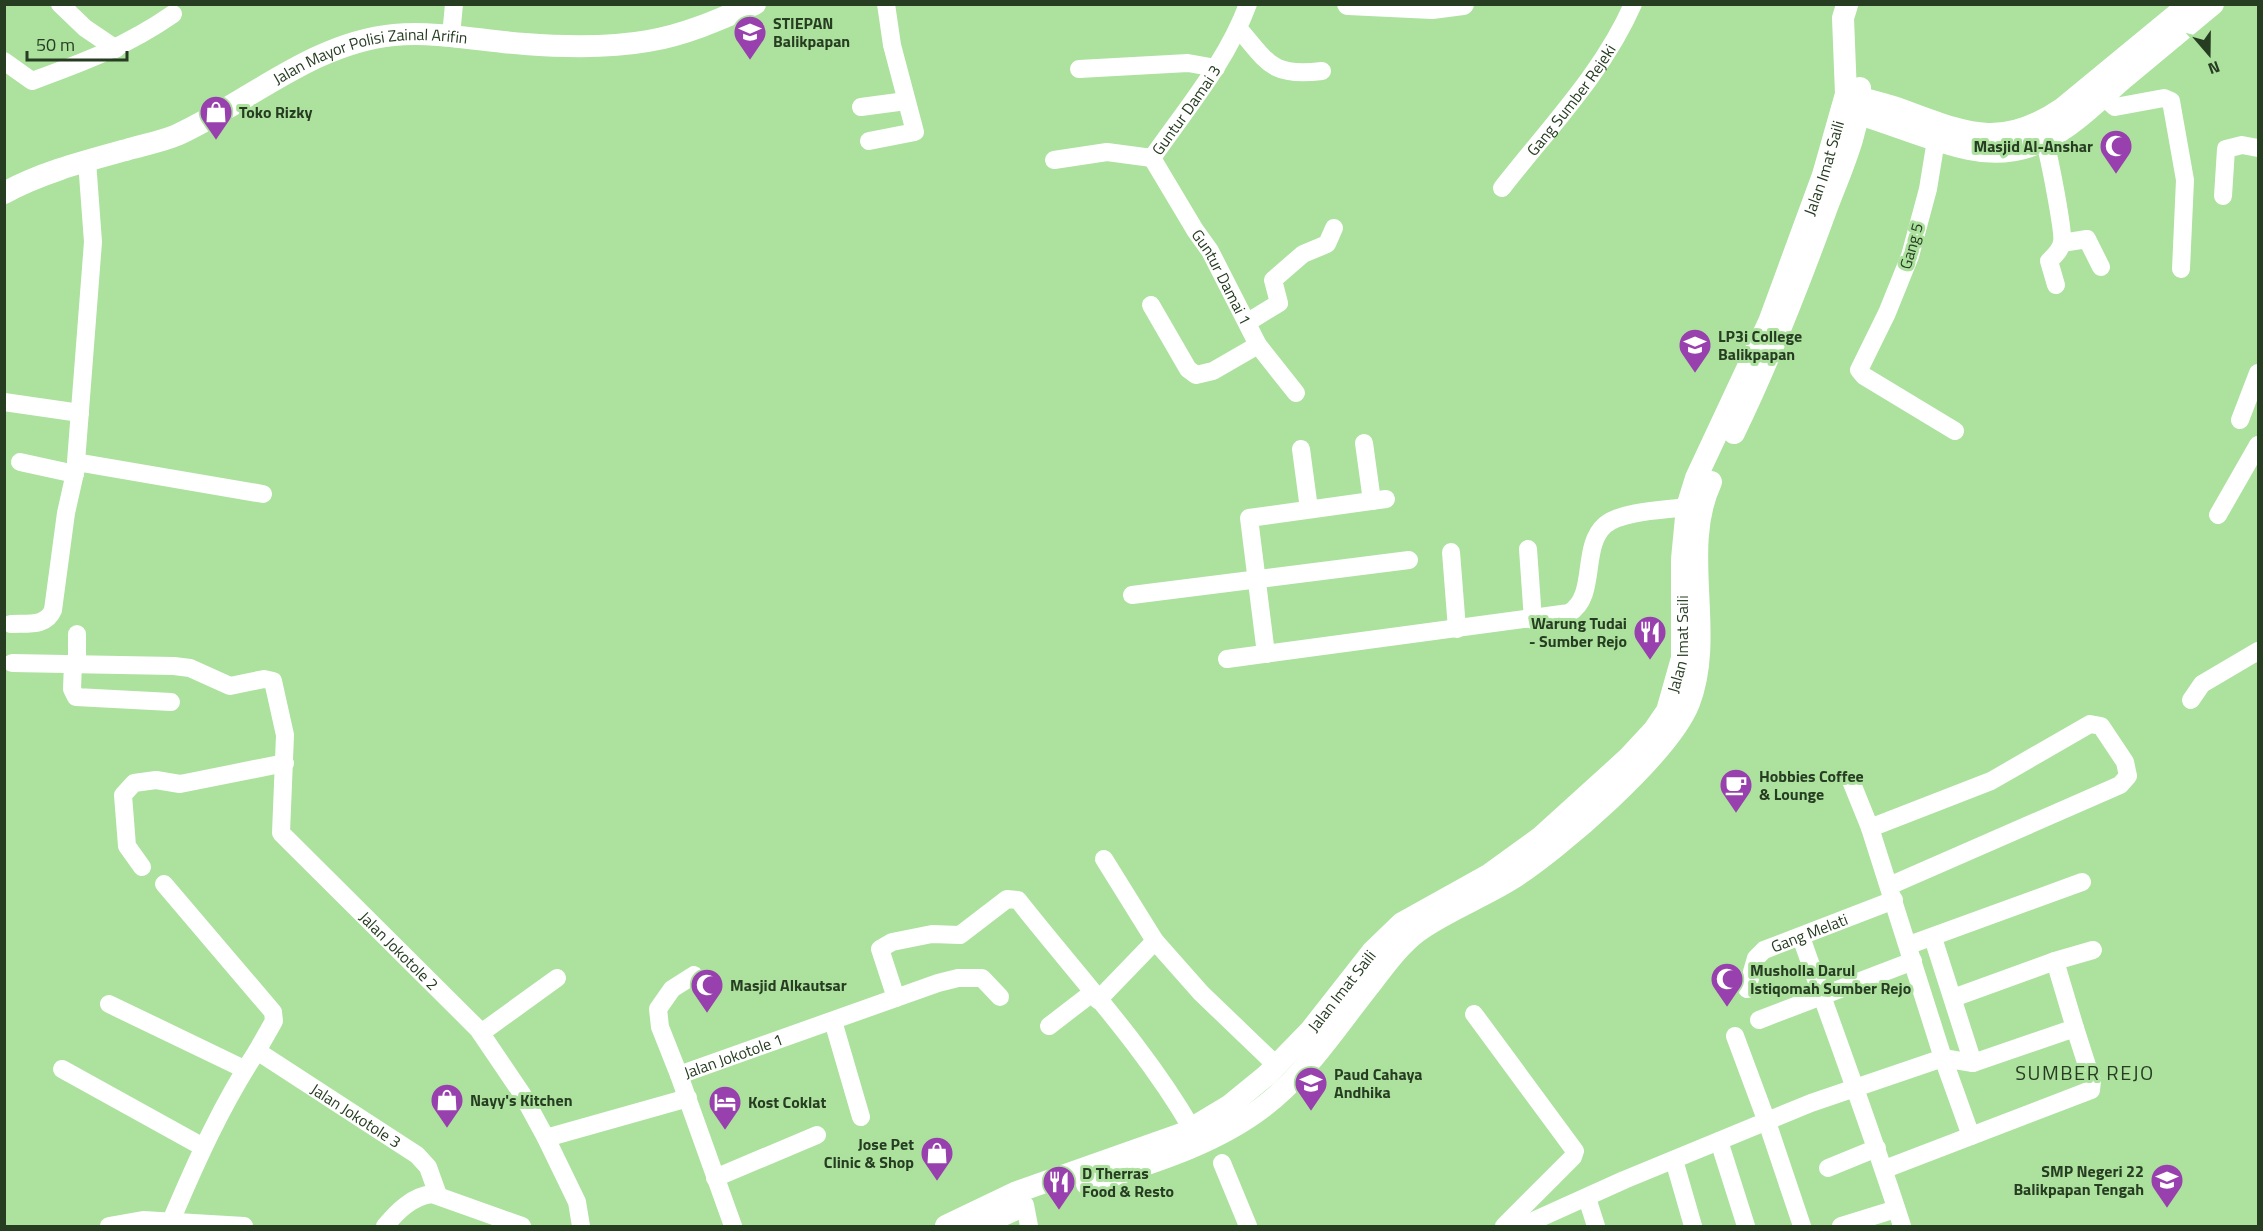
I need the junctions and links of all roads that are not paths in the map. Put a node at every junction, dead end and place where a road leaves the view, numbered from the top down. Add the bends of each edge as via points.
1 (60, 4) edge
2 (454, 4) edge
3 (755, 4) edge
4 (886, 4) edge
5 (1248, 4) edge
6 (1348, 4) edge
7 (1463, 4) edge
8 (1633, 4) edge
9 (1847, 4) edge
10 (2189, 4) edge
11 (2213, 4) edge
12 (173, 14) dead end
13 (1239, 29) junction
14 (451, 36) junction
15 (116, 49) junction
16 (4, 61) edge
17 (1216, 68) junction
18 (1079, 69) dead end
19 (1322, 71) dead end
20 (2104, 97) junction
21 (906, 101) junction
22 (861, 107) dead end
23 (1856, 111) junction
24 (1936, 140) junction
25 (869, 141) dead end
26 (2044, 141) junction
27 (2259, 148) edge
28 (1152, 158) junction
29 (1054, 160) dead end
30 (87, 161) junction
31 (10, 185) edge
32 (1502, 188) dead end
33 (2223, 196) dead end
34 (1334, 228) dead end
35 (2062, 243) junction
36 (2101, 267) dead end
37 (2181, 269) dead end
38 (2056, 285) dead end
39 (1151, 305) dead end
40 (1248, 322) junction
41 (1258, 345) junction
42 (2259, 373) edge
43 (1296, 393) dead end
44 (4, 402) edge
45 (80, 413) junction
46 (2240, 420) dead end
47 (1955, 431) dead end
48 (1364, 443) dead end
49 (2259, 445) edge
50 (1301, 449) dead end
51 (20, 462) dead end
52 (76, 469) junction
53 (263, 494) dead end
54 (1687, 507) junction
55 (1309, 509) junction
56 (2218, 515) dead end
57 (1528, 549) dead end
58 (1451, 552) dead end
59 (1408, 560) dead end
60 (1257, 579) junction
61 (1132, 595) dead end
62 (1533, 620) junction
63 (10, 624) dead end
64 (1458, 629) junction
65 (77, 634) dead end
66 (2259, 651) edge
67 (1266, 654) junction
68 (1227, 659) dead end
69 (12, 663) dead end
70 (75, 663) junction
71 (2191, 700) dead end
72 (171, 702) dead end
73 (285, 762) junction
74 (1851, 781) dead end
75 (1870, 828) junction
76 (1104, 858) dead end
77 (142, 867) dead end
78 (2082, 882) dead end
79 (164, 884) dead end
80 (1891, 893) junction
81 (1467, 895) junction
82 (1801, 937) junction
83 (1933, 938) junction
84 (1155, 941) junction
85 (2093, 950) dead end
86 (1911, 953) junction
87 (2055, 961) junction
88 (694, 975) dead end
89 (557, 978) dead end
90 (1747, 989) dead end
91 (1822, 995) junction
92 (900, 997) junction
93 (1000, 997) dead end
94 (1095, 997) junction
95 (1953, 998) junction
96 (109, 1004) dead end
97 (1474, 1014) dead end
98 (1759, 1020) dead end
99 (833, 1021) junction
100 (1049, 1026) dead end
101 (2076, 1028) junction
102 (481, 1033) junction
103 (1735, 1036) dead end
104 (256, 1051) junction
105 (1943, 1058) junction
106 (1973, 1063) junction
107 (1276, 1065) junction
108 (62, 1069) dead end
109 (243, 1069) junction
110 (680, 1075) junction
111 (1857, 1088) junction
112 (688, 1098) junction
113 (861, 1118) dead end
114 (1767, 1122) junction
115 (1192, 1130) junction
116 (818, 1135) dead end
117 (1971, 1136) junction
118 (546, 1138) junction
119 (1719, 1141) junction
120 (203, 1147) junction
121 (1877, 1148) junction
122 (1674, 1160) junction
123 (1222, 1163) dead end
124 (1828, 1168) dead end
125 (1885, 1169) junction
126 (715, 1178) junction
127 (438, 1196) junction
128 (1587, 1198) junction
129 (1896, 1209) junction
130 (1027, 1216) edge
131 (171, 1221) junction
132 (109, 1227) edge
133 (244, 1227) edge
134 (385, 1227) edge
135 (522, 1227) edge
136 (581, 1227) edge
137 (733, 1227) edge
138 (946, 1227) edge
139 (979, 1227) edge
140 (1248, 1227) edge
141 (1504, 1227) edge
142 (1522, 1227) edge
143 (1596, 1227) edge
144 (1693, 1227) edge
145 (1746, 1227) edge
146 (1802, 1227) edge
147 (1841, 1227) edge
148 (1902, 1227) edge

1 - 15 street via 85,28
2 - 14 street
3 - 14 main road, Jalan Mayor Polisi Zainal Arifin via 648,42 571,46
4 - 21 street
5 - 13 street, Guntur Damai 3
6 - 7 main road via 1431,8
8 - 32 street, Gang Sumber Rejeki via 1612,44
9 - 23 main road via 1843,18
10 - 23 main road via 2063,108 2024,130 1963,133
11 - 20 main road
12 - 15 street
13 - 17 street, Guntur Damai 3
13 - 19 street via 1274,68 1299,74
14 - 30 main road, Jalan Mayor Polisi Zainal Arifin via 395,35 339,48 176,135
15 - 16 street via 32,81
17 - 18 street via 1188,63
17 - 28 street, Guntur Damai 3
20 - 26 main road via 2086,114
20 - 37 street via 2115,107 2164,98 2172,101 2185,180
21 - 22 street
21 - 25 street via 914,134
23 - 24 main road
23 - 54 main road, Jalan Imat Saili via 1822,175 1769,322 1696,478
23 - 81 main road, Jalan Imat Saili via 1786,320 1704,502 1698,556 1695,677 1681,719 1651,757 1563,841 1533,865
24 - 26 main road via 1989,152
24 - 47 street, Gang 5 via 1910,256 1859,367 1860,373
26 - 35 street
27 - 33 street via 2242,145 2226,149
28 - 29 street, Guntur Damai 3 via 1107,152
28 - 40 street, Guntur Damai 1 via 1210,251
30 - 31 main road, Jalan Mayor Polisi Zainal Arifin
30 - 45 street via 93,242
34 - 40 street via 1327,244 1303,254 1274,280 1280,303
35 - 36 street via 2087,240
35 - 38 street via 2049,261
39 - 41 street via 1188,369 1196,375 1213,371
40 - 41 street, Guntur Damai 1
41 - 43 street, Guntur Damai 1
42 - 46 street
44 - 45 street
45 - 52 street
48 - 55 street via 1379,500
49 - 56 street
50 - 55 street
51 - 52 street
52 - 53 street
52 - 63 street via 50,617 41,623
54 - 62 street via 1624,516 1605,525 1597,537 1577,608 1556,617
54 - 81 main road, Jalan Imat Saili via 1682,559 1682,658 1667,711 1643,743 1565,817
55 - 60 street via 1249,518
57 - 62 street
58 - 64 street
59 - 60 street
60 - 61 street
60 - 67 street
62 - 64 street
64 - 67 street
65 - 70 street
66 - 71 street via 2202,684
67 - 68 street
69 - 70 street, Jalan Jokotole 2
70 - 72 street via 72,689 76,697
70 - 73 street, Jalan Jokotole 2 via 190,668 230,686 270,680 277,690
73 - 77 street via 180,784 142,780 134,783 123,795 127,846
73 - 102 street, Jalan Jokotole 2 via 280,827 284,838 324,873
74 - 75 street
75 - 80 street
75 - 80 street, Gang Melati via 1991,781 2090,724 2102,726 2125,762 2128,776 2120,784
76 - 84 street
78 - 83 street
79 - 104 street via 273,1012 274,1021
80 - 82 street, Gang Melati
80 - 86 street
81 - 107 main road, Jalan Imat Saili via 1418,912 1387,936 1310,1031
81 - 130 main road, Jalan Imat Saili via 1404,944 1301,1070 1256,1113 1193,1146
82 - 90 street, Gang Melati via 1760,953
82 - 91 street
83 - 86 street
83 - 95 street
84 - 94 street
84 - 107 street via 1201,993
85 - 87 street
86 - 91 street
86 - 105 street
87 - 95 street
87 - 101 street
88 - 110 street via 672,989 657,1009 660,1027
89 - 102 street
91 - 98 street
91 - 111 street
92 - 93 street, Jalan Jokotole 1 via 938,982 973,977 987,981
92 - 94 street via 880,949 892,942 932,934 960,935 1012,898 1018,900
92 - 99 street, Jalan Jokotole 1
94 - 100 street
94 - 115 street via 1156,1073
95 - 106 street
96 - 109 street
97 - 141 street via 1575,1151
99 - 110 street, Jalan Jokotole 1
99 - 113 street
101 - 106 street
101 - 117 street via 2093,1085 2091,1090
102 - 118 street, Jalan Jokotole 2
103 - 114 street
104 - 109 street
104 - 127 street, Jalan Jokotole 3 via 417,1155 428,1167
105 - 106 street
105 - 111 street
105 - 117 street
107 - 115 main road, Jalan Imat Saili via 1229,1106
108 - 120 street
109 - 120 street
110 - 112 street, Jalan Jokotole 1
111 - 114 street
111 - 121 street
112 - 118 street
112 - 126 street, Jalan Jokotole 1
114 - 119 street
114 - 146 street
115 - 138 main road, Jalan Imat Saili via 1017,1192
116 - 126 street
117 - 125 street
118 - 136 street, Jalan Jokotole 2 via 577,1202
119 - 122 street
119 - 145 street
120 - 131 street
121 - 124 street
121 - 125 street
122 - 128 street
122 - 144 street
123 - 140 street
125 - 129 street
126 - 137 street, Jalan Jokotole 1
127 - 134 street via 420,1197
127 - 135 street
128 - 142 street
128 - 143 street
129 - 147 street
129 - 148 street
130 - 139 main road, Jalan Imat Saili
131 - 132 street via 143,1220
131 - 133 street

